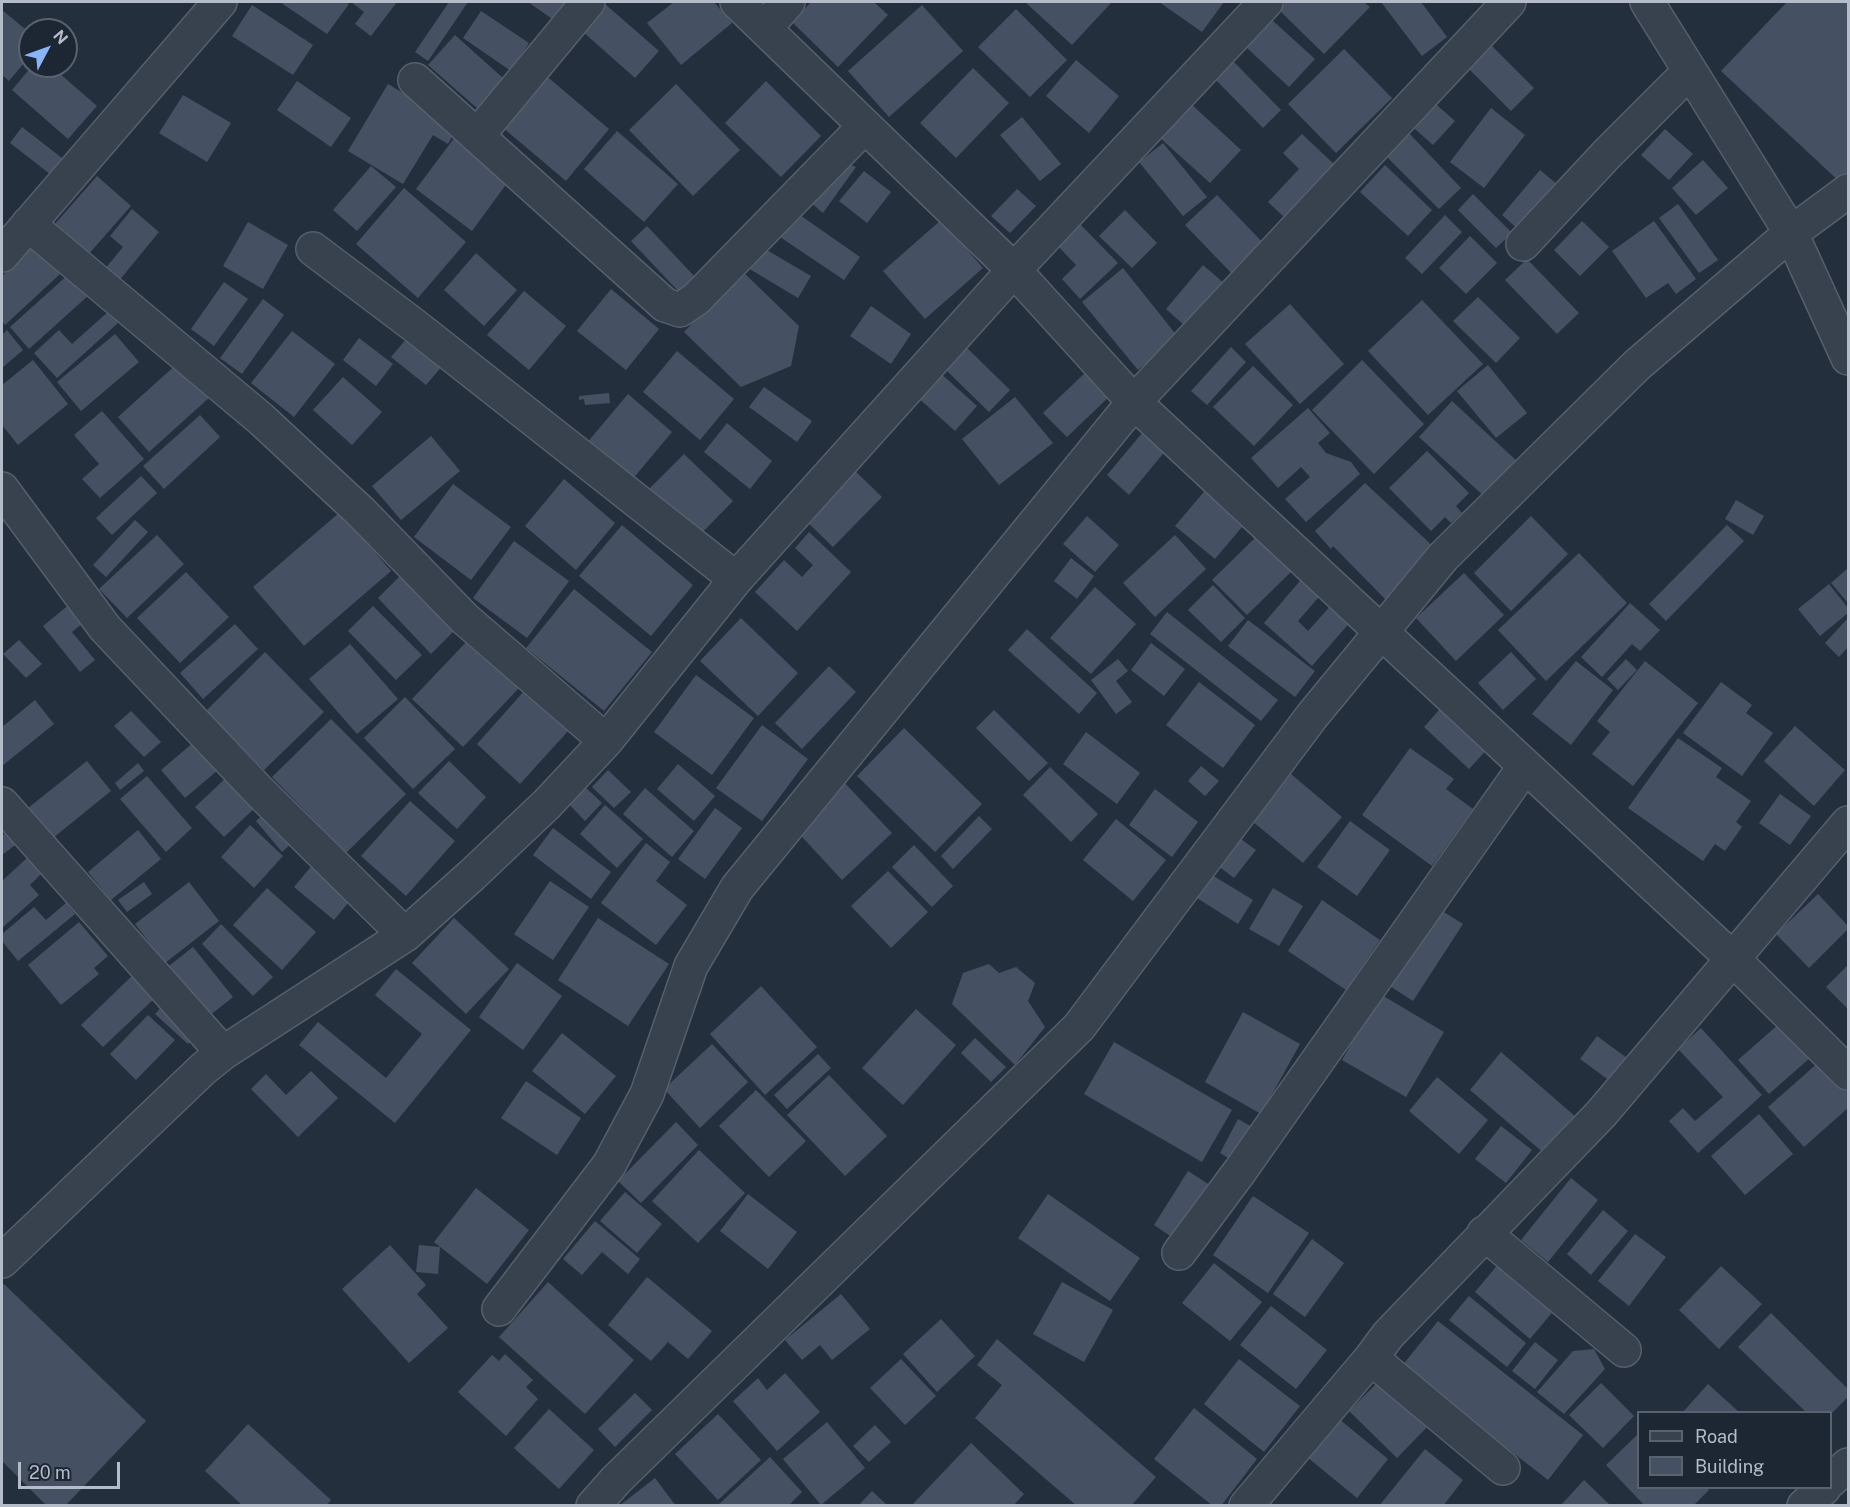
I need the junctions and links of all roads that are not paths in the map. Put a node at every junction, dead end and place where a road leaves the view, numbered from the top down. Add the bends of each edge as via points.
1 (220, 2) edge
2 (588, 2) edge
3 (737, 2) edge
4 (788, 2) edge
5 (1266, 2) edge
6 (1509, 2) edge
7 (1647, 2) edge
8 (765, 28) junction
9 (1690, 71) junction
10 (415, 81) dead end
11 (865, 126) junction
12 (477, 136) junction
13 (1848, 191) edge
14 (28, 224) junction
15 (1791, 234) junction
16 (1523, 244) dead end
17 (313, 249) dead end
18 (2, 255) edge
19 (1014, 270) junction
20 (1848, 358) edge
21 (1134, 402) junction
22 (2, 489) edge
23 (735, 579) junction
24 (1381, 632) junction
25 (606, 741) junction
26 (1525, 766) junction
27 (2, 804) edge
28 (1848, 823) edge
29 (405, 934) junction
30 (1733, 959) junction
31 (223, 1053) junction
32 (1848, 1073) edge
33 (1484, 1233) junction
34 (1179, 1254) dead end
35 (2, 1261) edge
36 (499, 1309) dead end
37 (1624, 1350) dead end
38 (1371, 1358) junction
39 (1848, 1465) edge
40 (1503, 1468) dead end
41 (1832, 1479) edge
42 (1823, 1489) edge
43 (593, 1506) edge
44 (1246, 1506) edge
45 (1804, 1506) edge

1 - 14 street
2 - 12 street
3 - 8 street
4 - 8 street
5 - 19 street
6 - 21 street
7 - 9 street
8 - 11 street
9 - 15 street
9 - 16 street
10 - 12 street
11 - 12 street via 696,299 680,310 665,305
11 - 19 street
13 - 15 street
14 - 18 street
14 - 25 street via 261,419 362,513 465,620
15 - 20 street
15 - 24 street via 1637,365 1443,557
17 - 23 street
19 - 21 street
19 - 23 street
21 - 24 street
21 - 36 street via 737,888 691,966 646,1094 609,1165
22 - 29 street via 105,628 259,791
23 - 25 street
24 - 26 street
24 - 43 street via 1312,716 1080,1027
25 - 29 street via 548,804
26 - 30 street
26 - 34 street
27 - 31 street
28 - 30 street
29 - 31 street
30 - 32 street
30 - 33 street via 1601,1114
31 - 35 street
33 - 37 street
33 - 38 street
38 - 40 street
38 - 44 street
39 - 41 street
42 - 45 street

